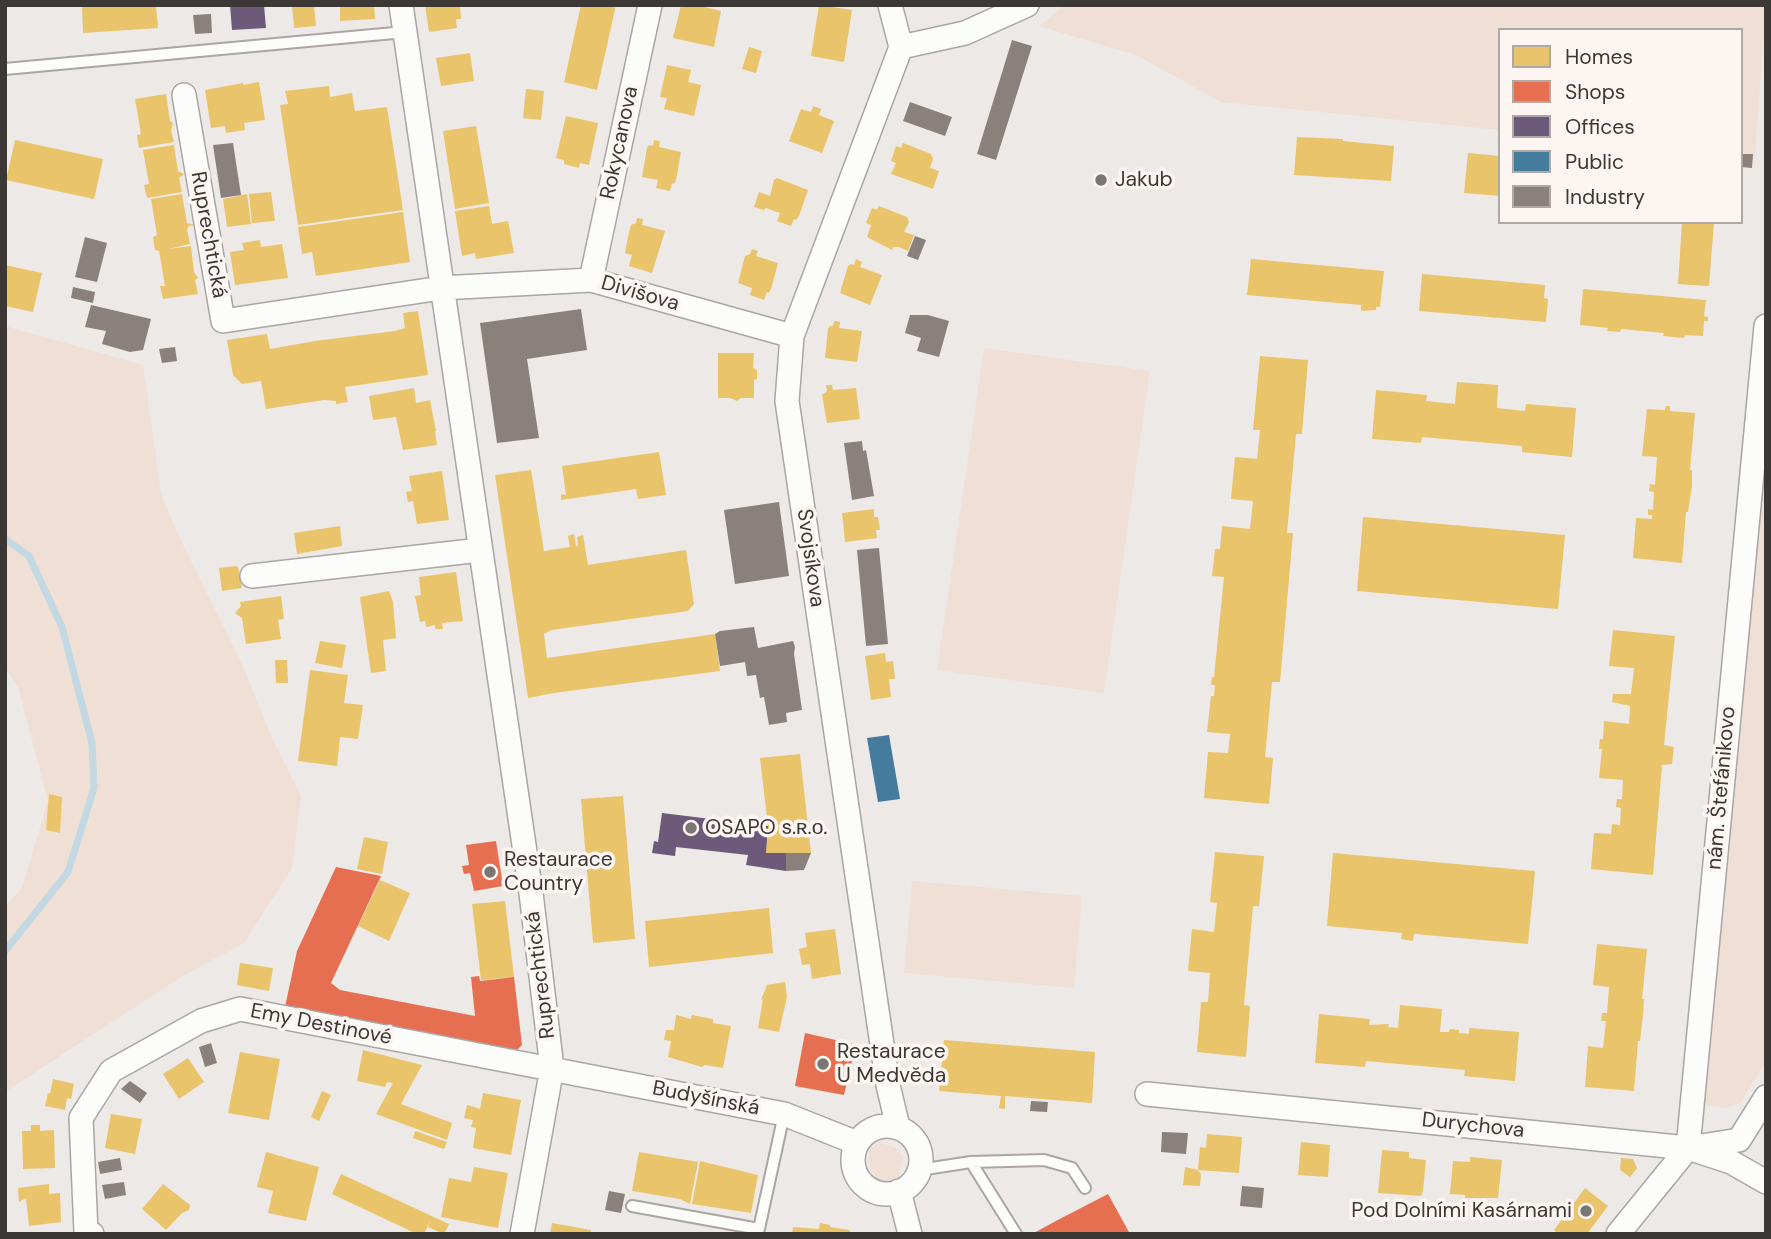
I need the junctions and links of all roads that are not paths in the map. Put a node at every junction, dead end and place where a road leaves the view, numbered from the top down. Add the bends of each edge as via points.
1 (401, 5) edge
2 (650, 5) edge
3 (890, 5) edge
4 (1027, 5) edge
5 (405, 32) junction
6 (901, 47) junction
7 (5, 69) edge
8 (184, 95) dead end
9 (591, 280) junction
10 (441, 288) junction
11 (1766, 326) edge
12 (792, 336) junction
13 (480, 550) junction
14 (252, 576) dead end
15 (552, 1068) junction
16 (1147, 1094) dead end
17 (1766, 1097) edge
18 (784, 1114) junction
19 (898, 1127) junction
20 (857, 1143) junction
21 (1688, 1148) junction
22 (971, 1162) junction
23 (919, 1170) junction
24 (1766, 1182) edge
25 (1085, 1188) dead end
26 (899, 1191) junction
27 (632, 1206) dead end
28 (88, 1233) edge
29 (522, 1234) edge
30 (910, 1234) edge
31 (1016, 1234) edge
32 (1618, 1234) edge

1 - 5 street, Ruprechtická
2 - 9 street, Rokycanova
3 - 6 street
4 - 6 street via 965,33
5 - 7 lane
5 - 10 street, Ruprechtická
6 - 12 street, Svojsíkova
8 - 10 street, Ruprechtická via 223,321
9 - 10 street, Divišova
9 - 12 street, Divišova
10 - 13 street, Ruprechtická
11 - 21 street, nám. Štefánikovo
12 - 19 street, Svojsíkova via 787,401
13 - 14 street
13 - 15 street, Ruprechtická
15 - 18 street, Budyšínská
15 - 28 street, Emy Destinové via 240,1009 201,1021 111,1072 80,1118
15 - 29 street, Ruprechtická
16 - 21 street, Durychova
17 - 21 street via 1739,1140
18 - 20 street, Budyšínská
18 - 27 lane via 759,1229
19 - 20 street via 877,1127
19 - 23 street via 919,1149
20 - 26 street via 853,1160 860,1180 877,1192
21 - 24 street via 1731,1161
21 - 32 street
22 - 23 lane
22 - 25 lane via 1044,1160 1072,1168
22 - 31 lane
23 - 26 street
26 - 30 street

